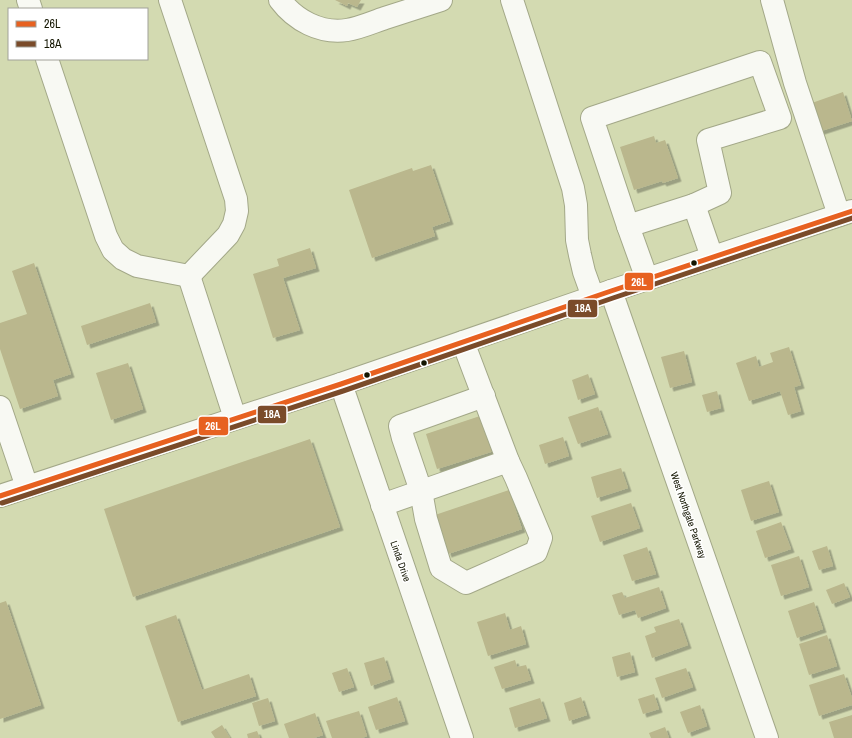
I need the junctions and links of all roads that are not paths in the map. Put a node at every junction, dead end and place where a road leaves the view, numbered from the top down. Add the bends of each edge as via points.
1 (170, 0) edge
2 (280, 0) edge
3 (441, 0) edge
4 (512, 0) edge
5 (772, 0) edge
6 (47, 60) edge
7 (694, 205) junction
8 (846, 213) edge
9 (628, 226) junction
10 (712, 257) junction
11 (188, 276) junction
12 (646, 279) junction
13 (602, 294) junction
14 (463, 342) junction
15 (341, 384) junction
16 (484, 396) junction
17 (0, 407) edge
18 (235, 418) junction
19 (508, 461) junction
20 (27, 488) junction
21 (421, 491) junction
22 (0, 496) edge
23 (382, 505) junction
24 (462, 738) edge
25 (766, 738) edge

1 - 11 street via 236,198 237,211 228,235
2 - 3 street via 289,11 302,20 316,27 331,30 346,30
4 - 13 street, West Northgate Parkway via 573,188 577,240 584,272
5 - 8 street via 795,83
6 - 11 street via 106,236 113,250 137,266
7 - 9 street
7 - 9 street via 720,193 708,140 780,118 760,62 592,118
7 - 10 street
8 - 10 street
9 - 12 street
10 - 12 street
11 - 18 street
12 - 13 street
13 - 14 street
13 - 25 street, West Northgate Parkway
14 - 15 street
14 - 16 street
15 - 18 street
15 - 23 street, Linda Drive
16 - 19 street
16 - 21 street via 400,426
17 - 20 street
18 - 20 street
19 - 21 street
19 - 21 street via 541,538 536,552 466,583 441,568 426,519
20 - 22 street
21 - 23 street
23 - 24 street, Linda Drive

